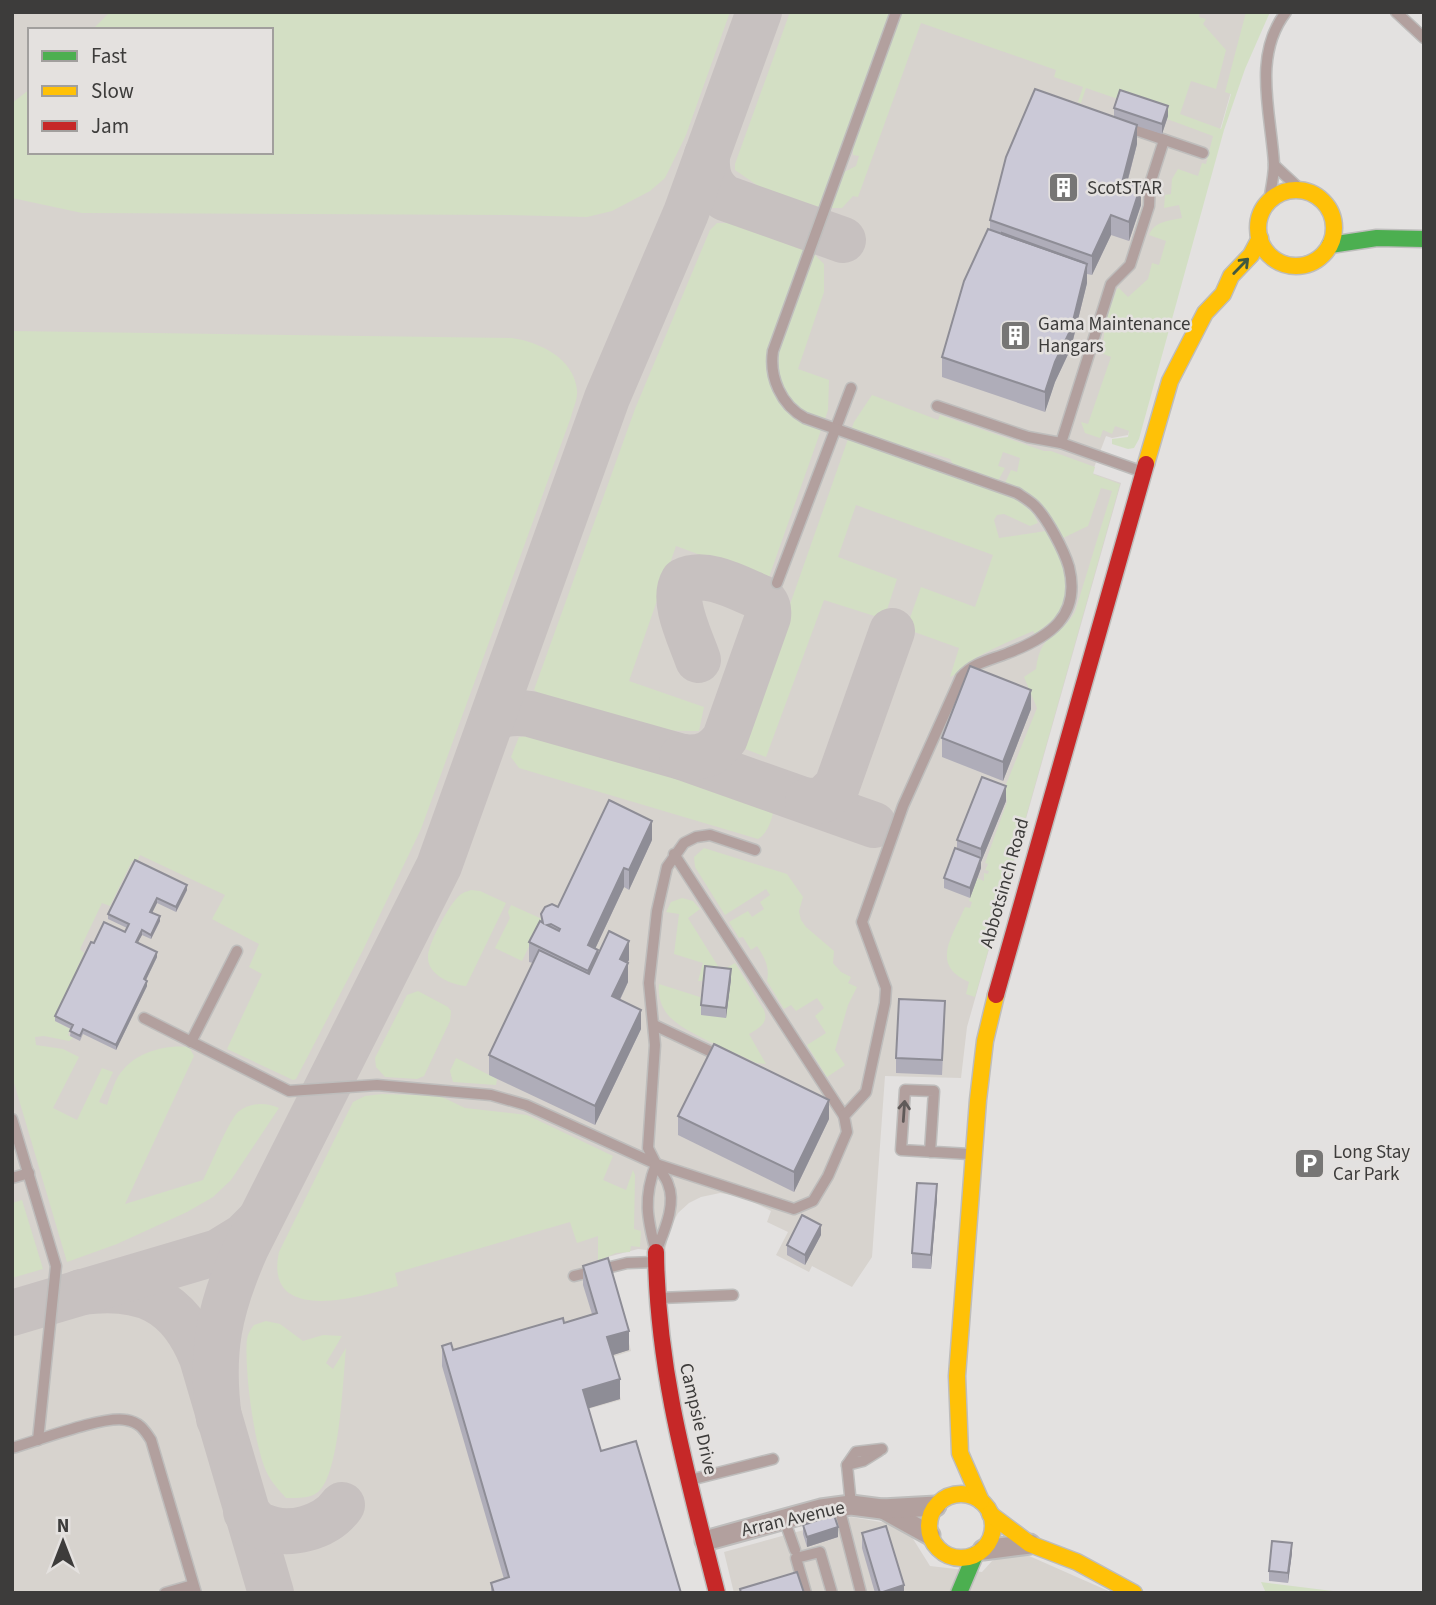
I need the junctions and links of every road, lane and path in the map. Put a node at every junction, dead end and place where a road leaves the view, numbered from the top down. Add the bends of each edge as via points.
1 (896, 12) edge
2 (1286, 12) edge
3 (1396, 12) edge
4 (1424, 38) edge
5 (1115, 123) edge
6 (1164, 140) junction
7 (1203, 153) dead end
8 (1274, 165) junction
9 (1302, 191) junction
10 (1269, 201) junction
11 (1366, 225) dead end
12 (1398, 236) junction
13 (1260, 238) junction
14 (1424, 239) edge
15 (1330, 246) junction
16 (1279, 262) junction
17 (1223, 294) junction
18 (851, 388) dead end
19 (937, 406) dead end
20 (836, 430) junction
21 (1061, 443) junction
22 (1144, 472) junction
23 (777, 583) dead end
24 (755, 850) dead end
25 (674, 854) junction
26 (237, 951) dead end
27 (144, 1018) dead end
28 (654, 1025) junction
29 (191, 1042) junction
30 (725, 1059) edge
31 (844, 1116) junction
32 (12, 1119) edge
33 (930, 1152) junction
34 (973, 1155) junction
35 (656, 1164) junction
36 (29, 1173) junction
37 (12, 1178) edge
38 (656, 1257) junction
39 (574, 1276) dead end
40 (733, 1295) dead end
41 (656, 1298) junction
42 (38, 1440) junction
43 (12, 1448) edge
44 (960, 1453) junction
45 (772, 1459) dead end
46 (848, 1465) dead end
47 (690, 1480) junction
48 (940, 1503) junction
49 (845, 1506) junction
50 (986, 1507) junction
51 (882, 1509) junction
52 (784, 1518) junction
53 (930, 1535) junction
54 (705, 1541) junction
55 (1030, 1544) junction
56 (795, 1549) dead end
57 (979, 1553) junction
58 (945, 1555) junction
59 (195, 1589) edge
60 (165, 1593) edge
61 (717, 1593) edge
62 (806, 1593) edge
63 (832, 1593) edge
64 (861, 1593) edge
65 (958, 1593) edge
66 (1134, 1593) edge

1 - 20 lane via 772,360 776,383 788,405 804,418
2 - 8 lane via 1266,53
3 - 4 lane
5 - 6 lane
6 - 7 lane
6 - 21 lane via 1130,265 1111,284
8 - 9 lane
8 - 10 lane
9 - 10 street
9 - 15 street via 1314,194 1336,214
10 - 13 street via 1259,222
11 - 12 street
12 - 14 street
12 - 15 street
13 - 16 street via 1265,250
17 -> 13 street
15 - 16 street via 1314,262 1302,266
16 - 17 street
17 - 22 street, Abbotsinch Road via 1205,313 1170,381
18 - 20 lane
19 - 21 lane via 1028,437
20 - 23 lane
20 - 31 lane via 1017,493 1035,506 1048,524 1067,561 1072,583 1072,601 1060,623 1038,640 970,667 961,677 903,806 862,922 887,988 885,1003 866,1092
21 - 22 lane
22 - 34 street, Abbotsinch Road via 998,985 985,1041
24 - 25 lane via 710,835 684,843
25 - 28 lane via 657,911 649,983
25 - 31 lane
26 - 29 lane
27 - 29 lane
28 - 30 lane
28 - 35 lane via 648,1148
29 - 35 lane via 289,1091 377,1085 491,1095 526,1105
31 - 35 lane via 847,1132 828,1176 813,1201 794,1209
32 - 36 lane
33 -> 33 lane via 901,1150 905,1090 934,1091
33 - 34 lane
34 - 44 street, Abbotsinch Road via 957,1376
35 - 38 lane via 646,1194
35 - 38 lane via 670,1193
36 - 37 lane
36 - 42 lane via 56,1266
38 - 39 lane
38 - 41 street, Campsie Drive
40 - 41 lane
41 - 47 street, Campsie Drive via 665,1376
42 - 43 lane
42 - 59 lane via 122,1419 141,1426 151,1440
44 - 48 street, Abbotsinch Road
44 - 50 street, Abbotsinch Road
45 - 47 lane
46 - 49 lane
47 - 54 street, Campsie Drive
48 - 50 street via 963,1494
48 - 51 street, Arran Avenue
48 - 53 street via 929,1520
49 - 51 street, Arran Avenue
49 - 52 street, Arran Avenue
49 - 64 lane
50 - 55 street
50 - 57 street via 993,1529
51 - 53 street, Arran Avenue
52 - 54 street, Arran Avenue
52 - 56 lane
53 - 58 street
54 - 61 street, Campsie Drive
55 - 57 street
55 - 66 street via 1077,1562 1103,1582
57 - 58 street via 960,1558
57 - 65 street
58 - 65 street
59 - 60 lane
62 - 63 lane via 796,1558 820,1552

